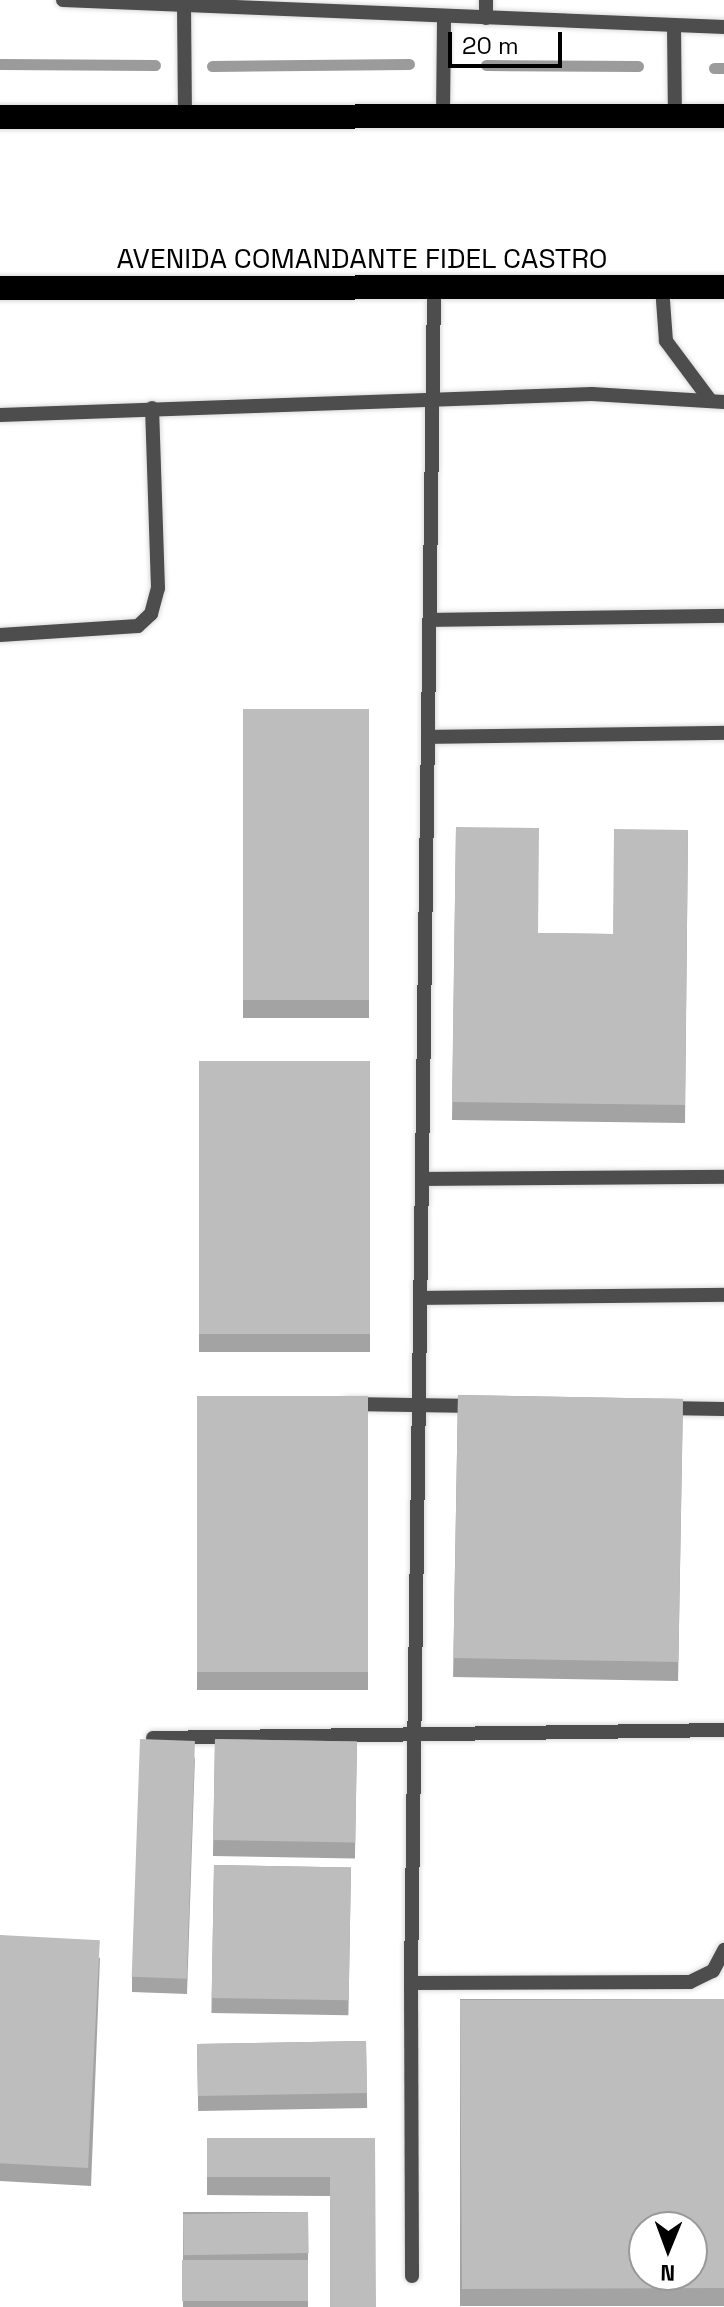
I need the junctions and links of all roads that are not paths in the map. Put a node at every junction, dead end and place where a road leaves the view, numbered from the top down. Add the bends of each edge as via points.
1 (63, 0) edge
2 (486, 0) edge
3 (209, 2) edge
4 (184, 4) junction
5 (444, 16) junction
6 (486, 18) junction
7 (674, 26) junction
8 (724, 27) edge
9 (443, 116) junction
10 (675, 116) junction
11 (724, 116) edge
12 (0, 117) edge
13 (185, 117) junction
14 (662, 287) junction
15 (724, 287) edge
16 (0, 288) edge
17 (434, 289) junction
18 (434, 402) junction
19 (720, 403) edge
20 (152, 408) junction
21 (0, 415) edge
22 (724, 616) edge
23 (431, 620) junction
24 (0, 635) edge
25 (724, 733) edge
26 (429, 737) junction
27 (724, 1177) edge
28 (422, 1179) junction
29 (724, 1295) edge
30 (420, 1298) junction
31 (326, 1404) edge
32 (419, 1405) junction
33 (495, 1406) edge
34 (648, 1408) edge
35 (724, 1409) edge
36 (724, 1730) edge
37 (413, 1732) junction
38 (153, 1738) edge
39 (724, 1950) edge
40 (411, 1983) junction
41 (412, 2276) dead end

1 - 4 street
2 - 6 street
3 - 4 street
3 - 5 street
4 - 13 street
5 - 6 street
5 - 9 street
6 - 7 street
7 - 8 street
7 - 10 street
9 - 10 highway
9 - 13 highway
10 - 11 highway
12 - 13 highway
14 - 15 highway, AVENIDA COMANDANTE FIDEL CASTRO
14 - 17 highway, AVENIDA COMANDANTE FIDEL CASTRO
14 - 19 street via 666,341
16 - 17 highway, AVENIDA COMANDANTE FIDEL CASTRO
17 - 18 street
18 - 19 street via 592,394
18 - 20 street
18 - 23 street
20 - 21 street
20 - 24 street via 158,588 151,614 138,626
22 - 23 street
23 - 26 street
25 - 26 street
26 - 28 street
27 - 28 street
28 - 30 street
29 - 30 street
30 - 32 street
31 - 32 street
32 - 33 street
32 - 37 street
34 - 35 street
36 - 37 street
37 - 38 street
37 - 40 street
39 - 40 street via 713,1971 690,1982
40 - 41 street

